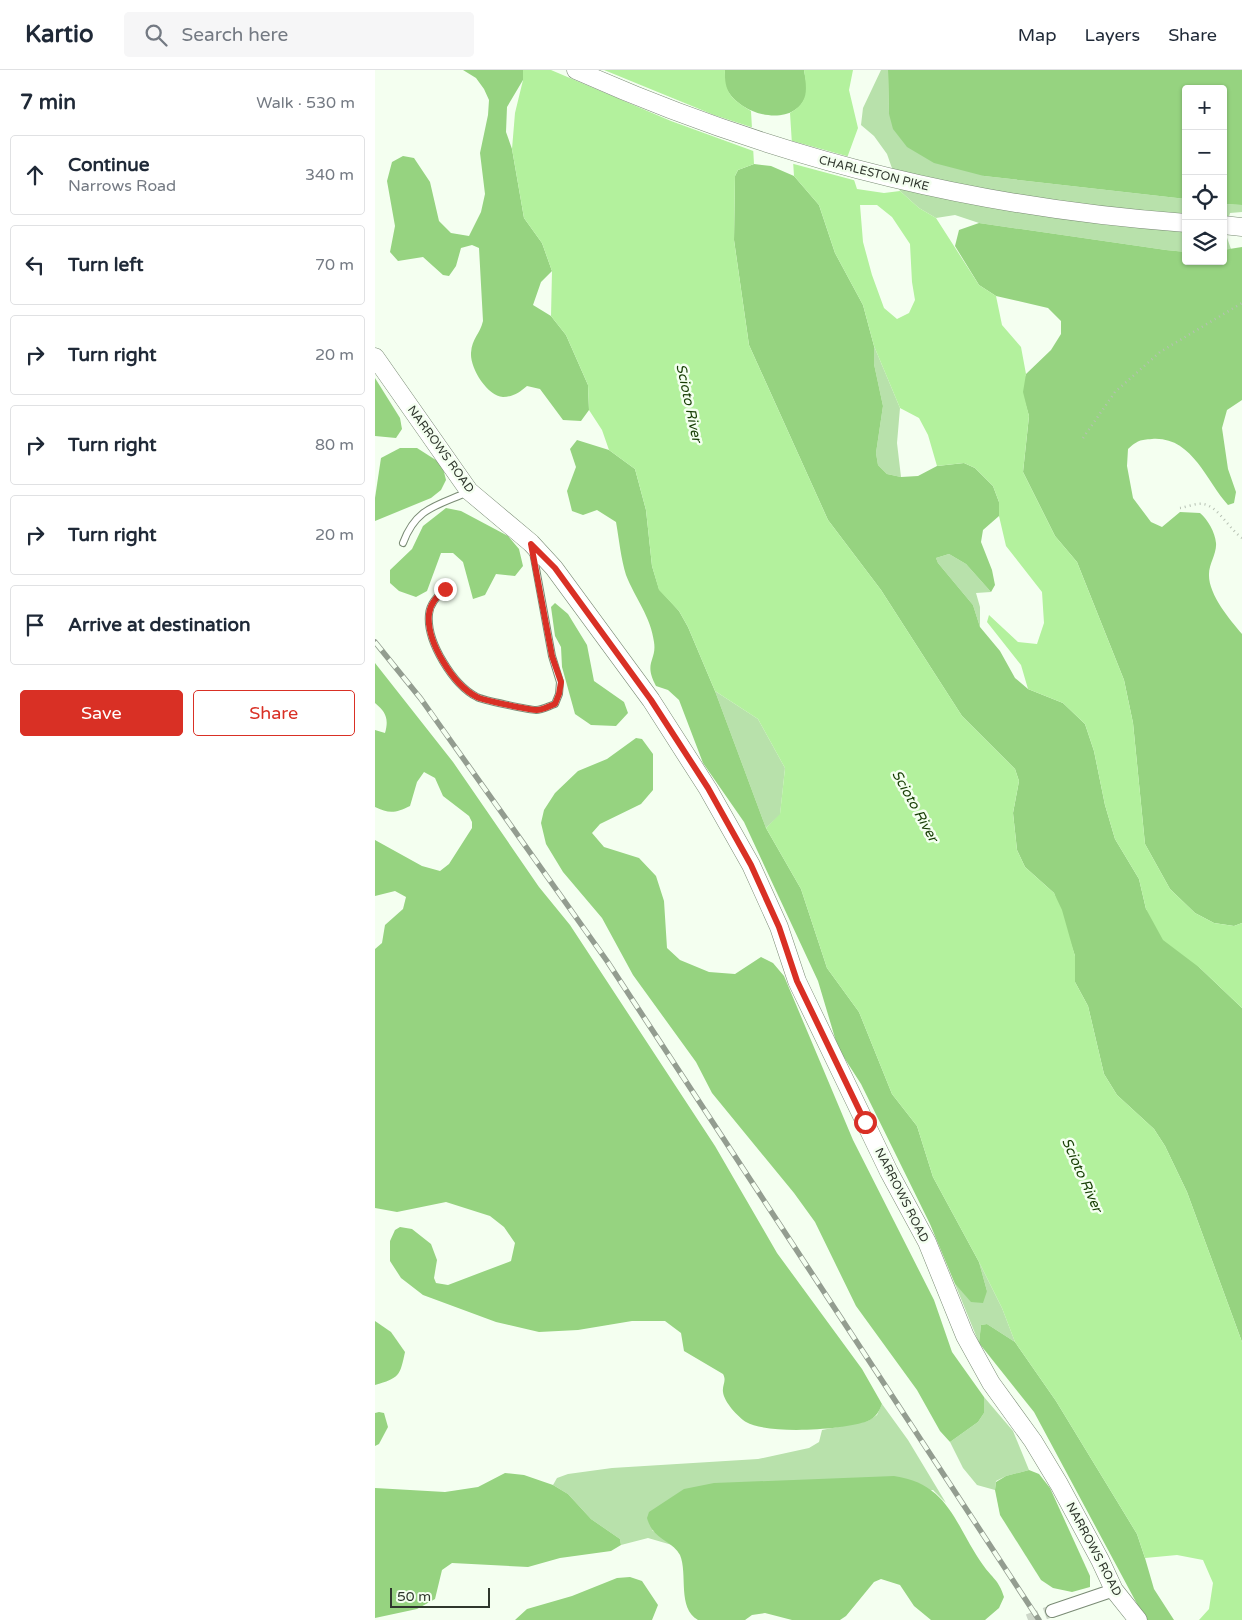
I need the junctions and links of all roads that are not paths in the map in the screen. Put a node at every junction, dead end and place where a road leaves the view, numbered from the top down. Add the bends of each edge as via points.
1 (577, 70) edge
2 (1182, 223) edge
3 (1227, 225) edge
4 (1242, 227) edge
5 (375, 357) edge
6 (469, 491) junction
7 (403, 543) dead end
8 (531, 544) junction
9 (445, 589) dead end
10 (1113, 1590) junction
11 (1052, 1611) tunnel mouth
12 (1138, 1620) edge

1 - 2 street, CHARLESTON PIKE via 715,126 901,182 1073,212
3 - 4 street
5 - 6 street, NARROWS ROAD
6 - 7 lane via 422,512 408,530
6 - 8 street, NARROWS ROAD
8 - 9 lane via 552,656 561,682 555,704 537,710 478,698 453,677 433,642 429,624 434,600
8 - 10 street, NARROWS ROAD via 555,568 651,700 708,788 751,865 779,927 797,981 889,1172 927,1242 965,1336 991,1383 1059,1484
10 - 11 street
10 - 12 street, NARROWS ROAD

